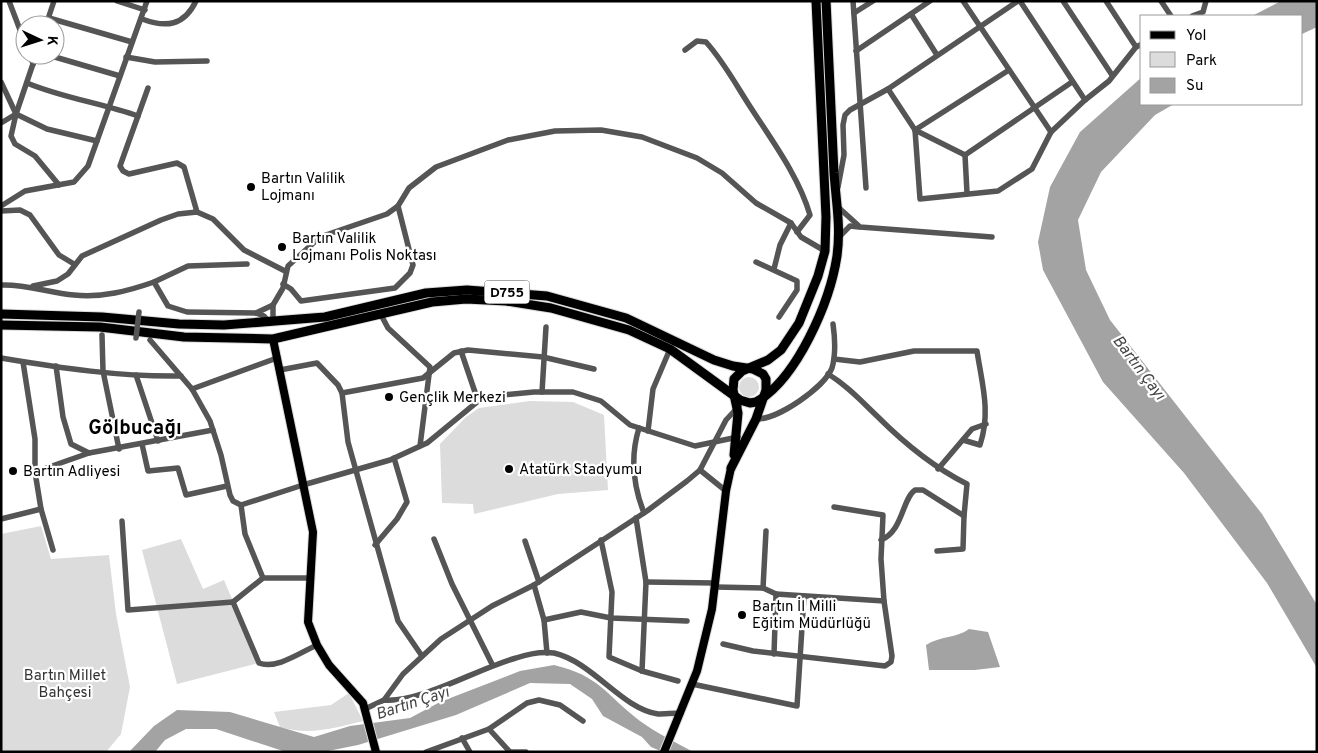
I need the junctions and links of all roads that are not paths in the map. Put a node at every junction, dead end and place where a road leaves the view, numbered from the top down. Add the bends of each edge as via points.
1 (9, 1) edge
2 (48, 1) edge
3 (54, 1) edge
4 (117, 1) edge
5 (147, 1) edge
6 (196, 1) edge
7 (816, 1) edge
8 (826, 1) edge
9 (853, 1) edge
10 (872, 1) edge
11 (930, 1) edge
12 (963, 1) edge
13 (1019, 1) edge
14 (1063, 1) edge
15 (1106, 1) edge
16 (1161, 1) edge
17 (1206, 1) edge
18 (51, 9) junction
19 (145, 10) junction
20 (854, 13) junction
21 (911, 14) junction
22 (50, 15) edge
23 (1170, 15) edge
24 (1195, 15) edge
25 (15, 17) edge
26 (142, 19) junction
27 (65, 23) edge
28 (978, 27) junction
29 (132, 42) junction
30 (1139, 46) edge
31 (685, 50) dead end
32 (856, 51) junction
33 (937, 55) junction
34 (126, 57) junction
35 (65, 60) edge
36 (207, 62) dead end
37 (33, 65) edge
38 (1009, 70) junction
39 (1112, 75) junction
40 (120, 76) junction
41 (27, 82) junction
42 (1072, 82) junction
43 (2, 85) edge
44 (148, 88) dead end
45 (888, 89) junction
46 (1085, 100) junction
47 (109, 106) junction
48 (858, 106) junction
49 (1034, 107) junction
50 (16, 114) junction
51 (138, 116) junction
52 (1, 123) edge
53 (915, 130) junction
54 (1051, 132) junction
55 (97, 141) junction
56 (965, 155) junction
57 (59, 185) junction
58 (866, 188) dead end
59 (967, 193) junction
60 (837, 194) junction
61 (1, 206) edge
62 (398, 206) junction
63 (838, 207) junction
64 (1, 211) edge
65 (196, 212) junction
66 (791, 223) junction
67 (860, 226) junction
68 (797, 232) junction
69 (838, 238) junction
70 (992, 238) dead end
71 (825, 251) junction
72 (756, 262) dead end
73 (74, 264) junction
74 (247, 264) dead end
75 (774, 269) junction
76 (285, 271) junction
77 (154, 282) junction
78 (283, 284) junction
79 (1, 285) edge
80 (28, 287) junction
81 (273, 305) junction
82 (139, 312) dead end
83 (256, 313) junction
84 (380, 313) junction
85 (1, 314) edge
86 (779, 317) dead end
87 (270, 323) junction
88 (833, 324) dead end
89 (1, 325) edge
90 (546, 327) dead end
91 (102, 335) dead end
92 (136, 338) dead end
93 (273, 339) junction
94 (150, 340) dead end
95 (670, 350) junction
96 (460, 351) junction
97 (543, 357) junction
98 (1, 358) edge
99 (277, 358) junction
100 (834, 359) junction
101 (23, 362) junction
102 (56, 366) junction
103 (594, 369) dead end
104 (747, 369) junction
105 (280, 370) junction
106 (103, 372) junction
107 (430, 374) junction
108 (828, 374) junction
109 (136, 375) junction
110 (181, 376) junction
111 (192, 389) junction
112 (542, 392) junction
113 (342, 393) junction
114 (764, 395) junction
115 (736, 396) junction
116 (478, 401) junction
117 (741, 404) junction
118 (756, 419) junction
119 (986, 424) junction
120 (638, 428) junction
121 (213, 430) junction
122 (648, 431) junction
123 (963, 440) junction
124 (158, 441) junction
125 (737, 441) junction
126 (714, 443) junction
127 (142, 444) junction
128 (420, 446) junction
129 (119, 449) junction
130 (89, 453) junction
131 (394, 458) junction
132 (731, 468) joint
133 (355, 469) junction
134 (938, 469) junction
135 (700, 470) junction
136 (35, 472) junction
137 (303, 485) junction
138 (227, 486) junction
139 (726, 491) junction
140 (241, 506) junction
141 (834, 507) dead end
142 (41, 509) junction
143 (644, 513) junction
144 (964, 516) junction
145 (636, 518) junction
146 (1, 519) edge
147 (122, 521) dead end
148 (766, 532) dead end
149 (434, 539) dead end
150 (601, 540) junction
151 (881, 540) junction
152 (525, 541) dead end
153 (375, 545) junction
154 (53, 550) dead end
155 (937, 551) dead end
156 (263, 578) junction
157 (310, 578) junction
158 (646, 582) junction
159 (536, 583) junction
160 (715, 585) junction
161 (763, 588) junction
162 (776, 594) junction
163 (804, 596) junction
164 (884, 601) junction
165 (233, 602) junction
166 (611, 618) junction
167 (646, 618) junction
168 (470, 620) junction
169 (544, 620) junction
170 (687, 621) dead end
171 (723, 644) dead end
172 (317, 645) junction
173 (547, 653) junction
174 (774, 654) junction
175 (422, 656) junction
176 (802, 656) junction
177 (492, 664) junction
178 (642, 671) junction
179 (678, 681) dead end
180 (692, 684) junction
181 (384, 700) junction
182 (366, 712) junction
183 (681, 712) junction
184 (583, 721) dead end
185 (489, 729) junction
186 (462, 738) junction
187 (376, 752) edge
188 (426, 752) edge
189 (470, 752) edge
190 (511, 752) edge
191 (526, 752) edge
192 (664, 752) edge

1 - 25 street
2 - 18 street
3 - 18 street
4 - 19 street
5 - 19 street
6 - 26 street via 185,17 174,24 160,25
7 - 71 highway
8 - 60 highway
9 - 20 street
10 - 20 street
11 - 21 street
12 - 28 street
13 - 28 street
13 - 42 street
14 - 39 street
15 - 30 street
16 - 23 street
17 - 24 street via 1204,12
18 - 22 street
19 - 26 street
20 - 32 street
21 - 32 street
21 - 33 street
26 - 29 street
27 - 29 street
28 - 33 street
28 - 38 street
29 - 34 street
30 - 39 street
31 - 68 street via 697,41 706,42 726,67 780,154 805,198 810,215
32 - 48 street
33 - 45 street
34 - 36 street via 155,62
34 - 40 street
35 - 40 street
37 - 41 street
38 - 49 street
38 - 53 street
39 - 46 street via 1106,84
40 - 47 street
41 - 47 street via 51,93
41 - 50 street
42 - 46 street
42 - 49 street
43 - 50 street
44 - 51 street
45 - 48 street
45 - 53 street
46 - 54 street
47 - 51 street
47 - 55 street
48 - 58 street
48 - 60 street via 845,115 844,156
49 - 54 street
49 - 56 street
50 - 52 street
50 - 55 street via 47,129
50 - 57 street via 11,136 15,144 35,156
51 - 65 street via 120,166 123,171 129,174 177,164 184,167
53 - 56 street
53 - 59 street via 920,198
54 - 59 street via 1032,169 998,191
55 - 57 street via 88,166 74,182
56 - 59 street
57 - 61 street via 25,191
60 - 63 highway
62 - 66 street via 409,188 436,167 508,140 556,131 601,130 642,137 697,158 722,173 756,203
62 - 76 street via 387,214 320,237
62 - 78 street via 413,265 410,274 395,288 300,301
63 - 67 street
63 - 69 highway
64 - 73 street via 20,210 30,216 59,255
65 - 73 street via 162,220 82,256
65 - 76 street via 213,219 244,250
66 - 68 street
66 - 75 street via 780,245
67 - 69 street via 850,226
67 - 70 street
68 - 71 street via 801,238
69 - 114 highway via 827,290 806,344 785,377
71 - 104 highway via 809,303 789,340 768,360
72 - 75 street
73 - 80 street via 68,274 57,281
74 - 77 street via 188,266
75 - 86 street via 797,281 796,290
76 - 78 street
77 - 80 street via 102,296 74,296
77 - 83 street via 168,306 187,312
78 - 81 street
79 - 80 street
81 - 83 street
81 - 87 street
82 - 92 street, bridge
83 - 87 street
84 - 93 highway, D755
84 - 95 highway, D755 via 432,302 506,300 590,317 629,330
84 - 107 street via 388,328 430,367
85 - 87 highway, D755 via 102,316 197,324
87 - 93 highway
87 - 104 highway, D755 via 325,317 426,293 467,290 509,292 556,298 626,318 714,360
88 - 100 street
89 - 93 highway, D755 via 100,327 184,337
90 - 97 street
91 - 106 street
93 - 99 main road
94 - 110 street
95 - 115 highway, D755
95 - 122 street via 653,389
96 - 97 street
96 - 107 street
96 - 116 street
97 - 103 street
97 - 112 street
98 - 101 street
99 - 105 main road
99 - 111 street
100 - 108 street
100 - 119 street via 860,362 914,351 977,351 986,399
101 - 102 street
101 - 136 street via 34,439
102 - 106 street
102 - 130 street via 62,417 72,444
104 - 114 highway via 758,370 766,379
104 - 115 highway via 734,379 732,384
105 - 113 street via 318,363
105 - 137 main road
106 - 109 street
106 - 129 street
107 - 113 street
107 - 128 street
108 - 118 street via 819,385 775,416
108 - 134 street
109 - 110 street
109 - 124 street
110 - 111 street
111 - 121 street
112 - 116 street via 483,397
112 - 120 street via 573,392 601,401
113 - 133 street
114 - 117 highway via 756,402
114 - 118 highway
115 - 117 highway
116 - 128 street
117 - 125 highway
117 - 126 street via 726,420
118 - 125 highway
119 - 123 street via 974,427
119 - 123 street via 980,445
120 - 122 street
120 - 143 street via 633,470
121 - 124 street
121 - 138 street
122 - 126 street via 695,446
123 - 134 street
124 - 127 street
125 - 126 street
125 - 132 highway
126 - 135 street
127 - 129 street
127 - 138 street via 148,471 178,468 186,494
128 - 131 street
129 - 130 street
130 - 136 street
131 - 133 street
131 - 153 street via 407,502
132 - 139 main road
133 - 137 street
133 - 153 street
134 - 144 street via 967,484
135 - 139 street
135 - 143 street
136 - 142 street
137 - 140 street
137 - 157 main road via 313,532
138 - 140 street via 233,501
139 - 160 main road
140 - 156 street via 245,534
141 - 151 street via 883,515
142 - 146 street
142 - 154 street
143 - 145 street
144 - 151 street via 923,490 916,490 910,494 892,532
144 - 155 street via 963,549
145 - 150 street
145 - 158 street
147 - 165 street via 128,610
148 - 161 street
149 - 168 street
150 - 159 street
150 - 166 street via 612,592
151 - 164 street
152 - 159 street
153 - 175 street via 398,621
156 - 157 street
156 - 165 street
157 - 172 main road via 308,622
158 - 160 street
158 - 167 street
159 - 168 street
159 - 169 street
160 - 161 street
160 - 180 main road via 708,627
161 - 162 street
162 - 163 street
162 - 174 street
163 - 164 street
163 - 176 street
164 - 176 street via 892,656 889,664
165 - 172 street via 259,663 269,665
166 - 167 street
166 - 169 street via 580,612
166 - 178 street via 609,657
167 - 170 street
167 - 178 street
168 - 175 street via 440,639
168 - 177 street
169 - 173 street
171 - 174 street
172 - 182 main road via 329,665 363,703
173 - 177 street
173 - 183 street via 580,664 639,708 658,714
174 - 176 street
175 - 181 street via 403,674
176 - 180 street via 797,706
177 - 181 street via 438,688 398,701
178 - 179 street
180 - 183 main road
181 - 182 street
182 - 187 main road
183 - 192 main road
184 - 185 street via 560,705 539,700 527,703
185 - 186 street
185 - 190 street
186 - 188 street
186 - 189 street
190 - 191 street

